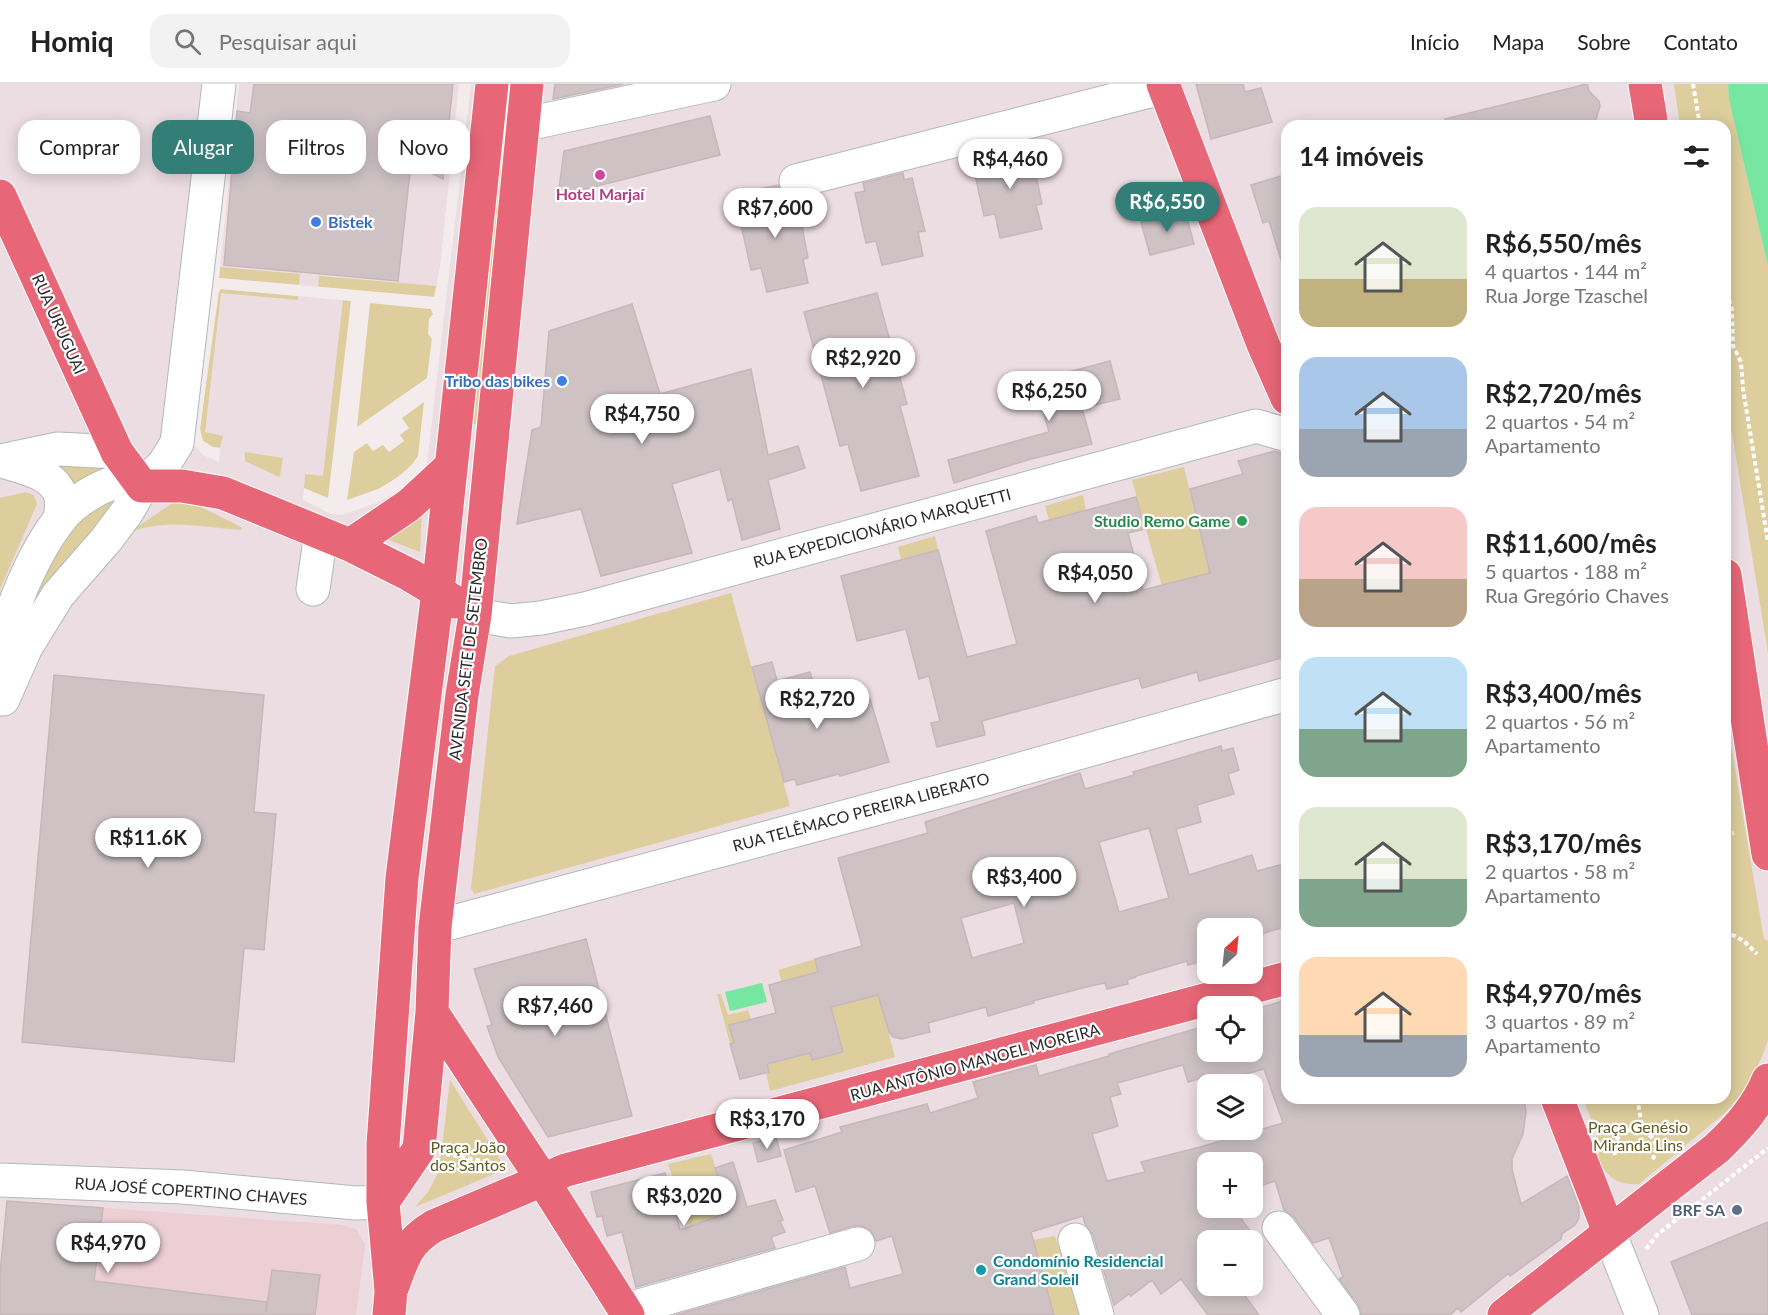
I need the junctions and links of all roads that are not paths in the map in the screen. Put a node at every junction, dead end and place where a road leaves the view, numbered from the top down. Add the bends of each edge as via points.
1 (219, 84) edge
2 (492, 84) edge
3 (526, 84) edge
4 (714, 84) edge
5 (1645, 84) edge
6 (1164, 86) edge
7 (1651, 120) edge
8 (522, 126) junction
9 (796, 181) dead end
10 (0, 196) edge
11 (1281, 384) edge
12 (1281, 433) edge
13 (117, 452) junction
14 (1, 461) edge
15 (450, 467) junction
16 (142, 486) junction
17 (61, 516) junction
18 (336, 539) junction
19 (313, 589) dead end
20 (438, 591) junction
21 (1731, 614) edge
22 (475, 615) junction
23 (1281, 696) edge
24 (1, 709) edge
25 (1768, 854) edge
26 (435, 927) junction
27 (1281, 980) edge
28 (432, 1012) junction
29 (1768, 1080) edge
30 (1559, 1104) edge
31 (542, 1179) junction
32 (0, 1180) edge
33 (382, 1202) junction
34 (1280, 1228) dead end
35 (1609, 1232) junction
36 (1075, 1240) dead end
37 (858, 1244) dead end
38 (390, 1303) edge
39 (626, 1313) edge
40 (1097, 1315) edge
41 (1343, 1315) edge
42 (1504, 1315) edge
43 (1642, 1315) edge

1 - 16 street via 179,435 164,464
2 - 15 main road
3 - 8 main road, AVENIDA SETE DE SETEMBRO
4 - 8 street
5 - 7 main road
6 - 9 street
6 - 11 main road
8 - 22 main road, AVENIDA SETE DE SETEMBRO
10 - 13 main road, RUA URUGUAI
12 - 22 street, RUA EXPEDICIONÁRIO MARQUETTI via 1256,426 585,609 511,621
13 - 14 street via 58,449
13 - 16 main road, RUA URUGUAI
14 - 17 street via 39,472 58,489
15 - 18 main road via 402,510
15 - 20 main road
16 - 17 street via 119,482 105,487
16 - 18 main road via 182,486 223,493
16 - 24 street via 106,540 58,595 26,647
17 - 24 street via 38,555 10,620 2,656
18 - 19 street
18 - 20 main road
20 - 22 main road
20 - 33 main road via 402,878 382,1145
21 - 25 main road
22 - 26 main road, AVENIDA SETE DE SETEMBRO
23 - 26 street, RUA TELÊMACO PEREIRA LIBERATO
26 - 28 main road, AVENIDA SETE DE SETEMBRO
27 - 31 main road, RUA ANTÔNIO MANOEL MOREIRA
28 - 31 main road
28 - 33 main road, AVENIDA SETE DE SETEMBRO via 419,1149
29 - 35 main road via 1739,1127 1725,1141
30 - 35 main road
31 - 38 main road, RUA ANTÔNIO MANOEL MOREIRA via 420,1234 408,1247
31 - 39 main road
32 - 33 street, RUA JOSÉ COPERTINO CHAVES via 183,1187
33 - 38 main road
34 - 41 street
35 - 42 main road
35 - 43 street
36 - 40 street
37 - 39 street

